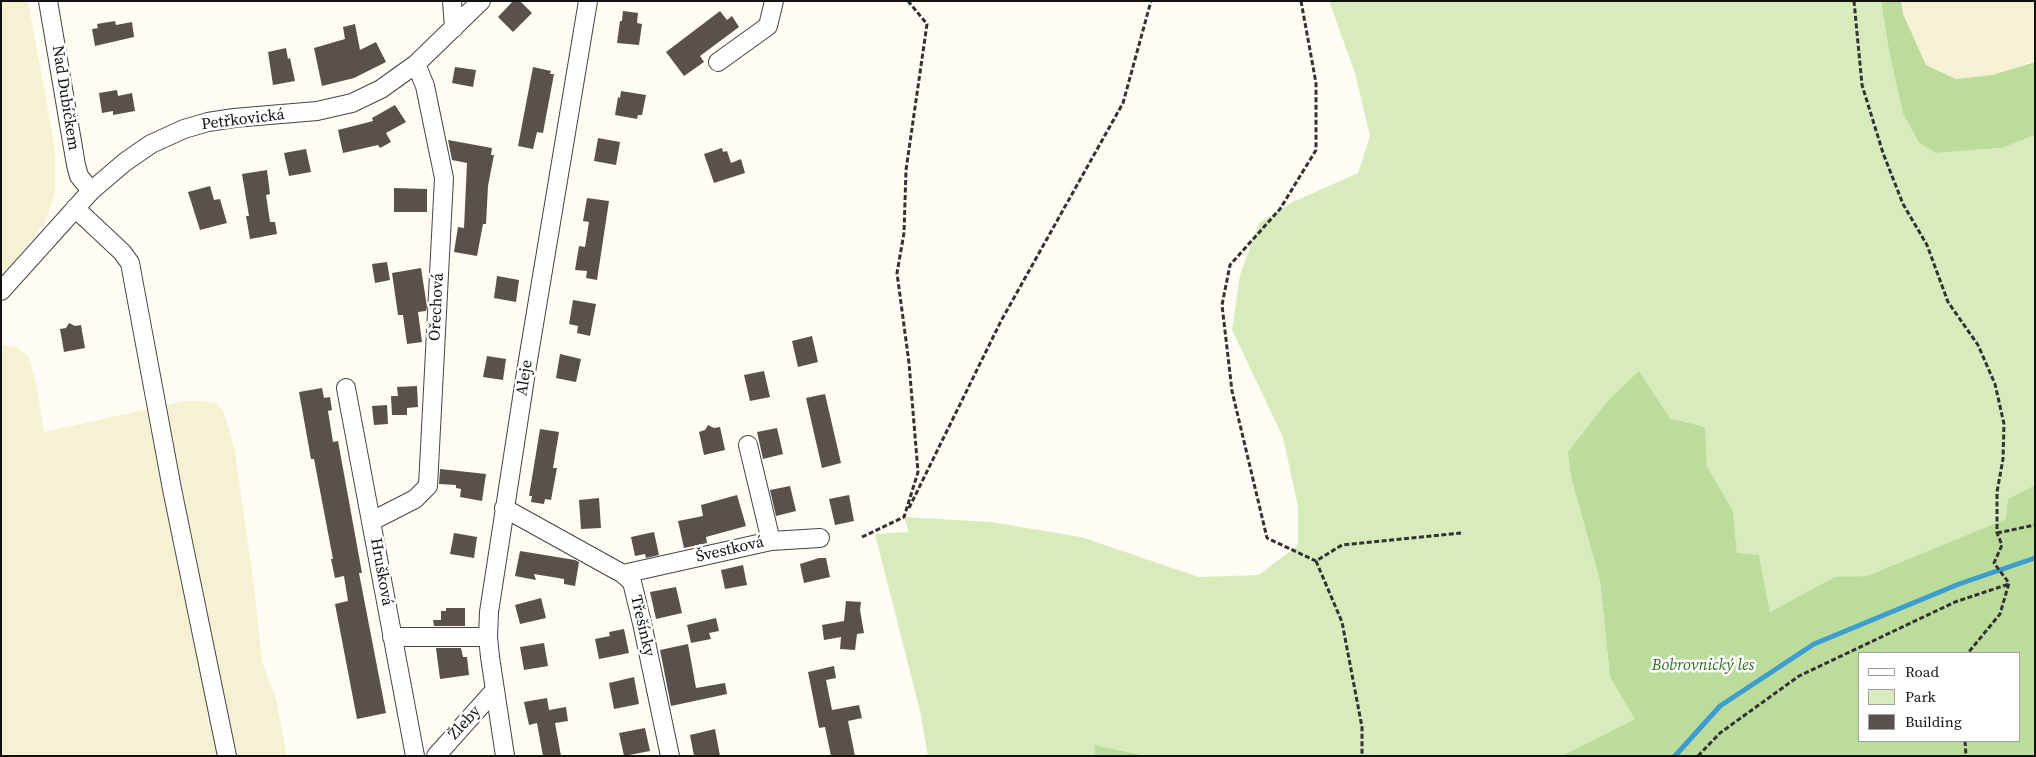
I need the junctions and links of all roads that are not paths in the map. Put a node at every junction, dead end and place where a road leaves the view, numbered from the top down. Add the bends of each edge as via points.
1 (48, 1) edge
2 (452, 1) edge
3 (481, 1) edge
4 (588, 1) edge
5 (774, 1) edge
6 (454, 28) junction
7 (718, 62) dead end
8 (416, 64) junction
9 (91, 191) junction
10 (75, 208) junction
11 (1, 291) edge
12 (346, 388) dead end
13 (748, 445) dead end
14 (504, 508) junction
15 (372, 521) junction
16 (820, 538) dead end
17 (771, 541) junction
18 (623, 574) junction
19 (392, 637) junction
20 (488, 637) junction
21 (494, 691) junction
22 (227, 756) edge
23 (415, 756) edge
24 (436, 756) edge
25 (505, 756) edge
26 (670, 756) edge

1 - 9 street, Nad Dubíčkem via 76,165 79,176
2 - 6 street
3 - 6 street, Petřkovická
4 - 14 street, Aleje
5 - 7 street via 768,26
6 - 8 street, Petřkovická
8 - 9 street, Petřkovická via 381,88 345,105 317,111 226,119 184,129 140,151
8 - 15 street, Ořechová via 424,81 444,178 428,486 415,499
9 - 10 street, Petřkovická
10 - 11 street, Petřkovická
10 - 22 street via 130,263
12 - 15 street, Hrušková
13 - 17 street, Švestková
14 - 18 street, Třešínky
14 - 20 street, Aleje
15 - 19 street, Hrušková
16 - 17 street
17 - 18 street, Švestková
18 - 26 street, Třešínky via 632,582
19 - 20 street
19 - 23 street, Hrušková
20 - 21 street, Aleje
21 - 24 street, Žleby
21 - 25 street, Aleje

